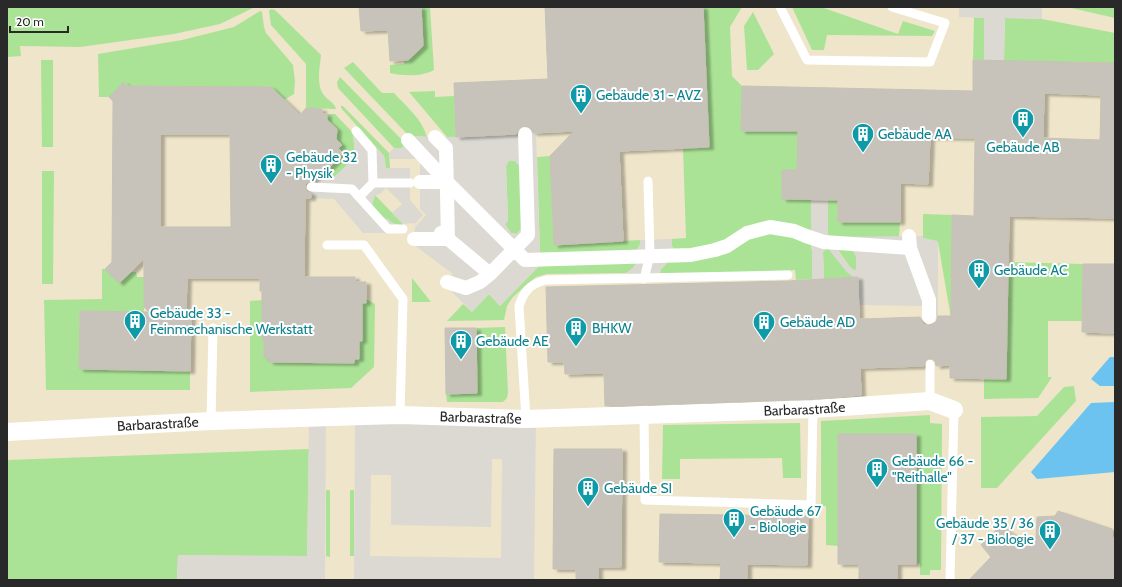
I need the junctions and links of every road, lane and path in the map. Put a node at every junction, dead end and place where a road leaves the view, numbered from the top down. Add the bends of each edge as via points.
1 (780, 7) edge
2 (892, 7) edge
3 (356, 131) dead end
4 (524, 134) dead end
5 (435, 137) dead end
6 (408, 140) dead end
7 (648, 181) dead end
8 (447, 182) junction
9 (373, 183) junction
10 (415, 183) joint
11 (311, 187) dead end
12 (359, 197) junction
13 (411, 232) joint
14 (448, 239) junction
15 (327, 246) dead end
16 (515, 250) junction
17 (650, 255) junction
18 (490, 274) junction
19 (788, 275) dead end
20 (644, 279) junction
21 (447, 282) dead end
22 (929, 317) dead end
23 (213, 328) dead end
24 (930, 364) dead end
25 (930, 401) junction
26 (813, 409) junction
27 (954, 410) joint
28 (400, 415) junction
29 (644, 415) junction
30 (526, 419) junction
31 (211, 421) junction
32 (7, 432) edge
33 (950, 580) edge

1 - 2 lane via 806,60 930,62 945,23
3 - 9 lane via 372,150
4 - 16 street via 528,235
5 - 8 street via 446,148
6 - 8 street
7 - 17 lane
8 - 10 street
8 - 14 street
8 - 16 street
9 - 10 lane
9 - 12 lane
11 - 12 lane via 352,189
12 - 13 lane via 388,229
13 - 14 street via 436,229
14 - 18 street
15 - 28 lane via 364,245 403,299
16 - 17 street via 525,260
16 - 18 street
17 - 20 lane
17 - 22 street via 691,254 716,250 747,233 770,228 794,231 824,242 909,242 929,300
18 - 21 street via 466,288
19 - 20 lane
20 - 30 lane via 546,280 536,282 528,289 519,306
23 - 31 lane
24 - 25 lane
25 - 26 street, Barbarastraße
25 - 27 street, Barbarastraße
26 - 29 street, Barbarastraße
26 - 29 lane via 811,505 645,500
27 - 33 lane
28 - 30 street, Barbarastraße
28 - 31 street, Barbarastraße
29 - 30 street, Barbarastraße
31 - 32 street, Barbarastraße

